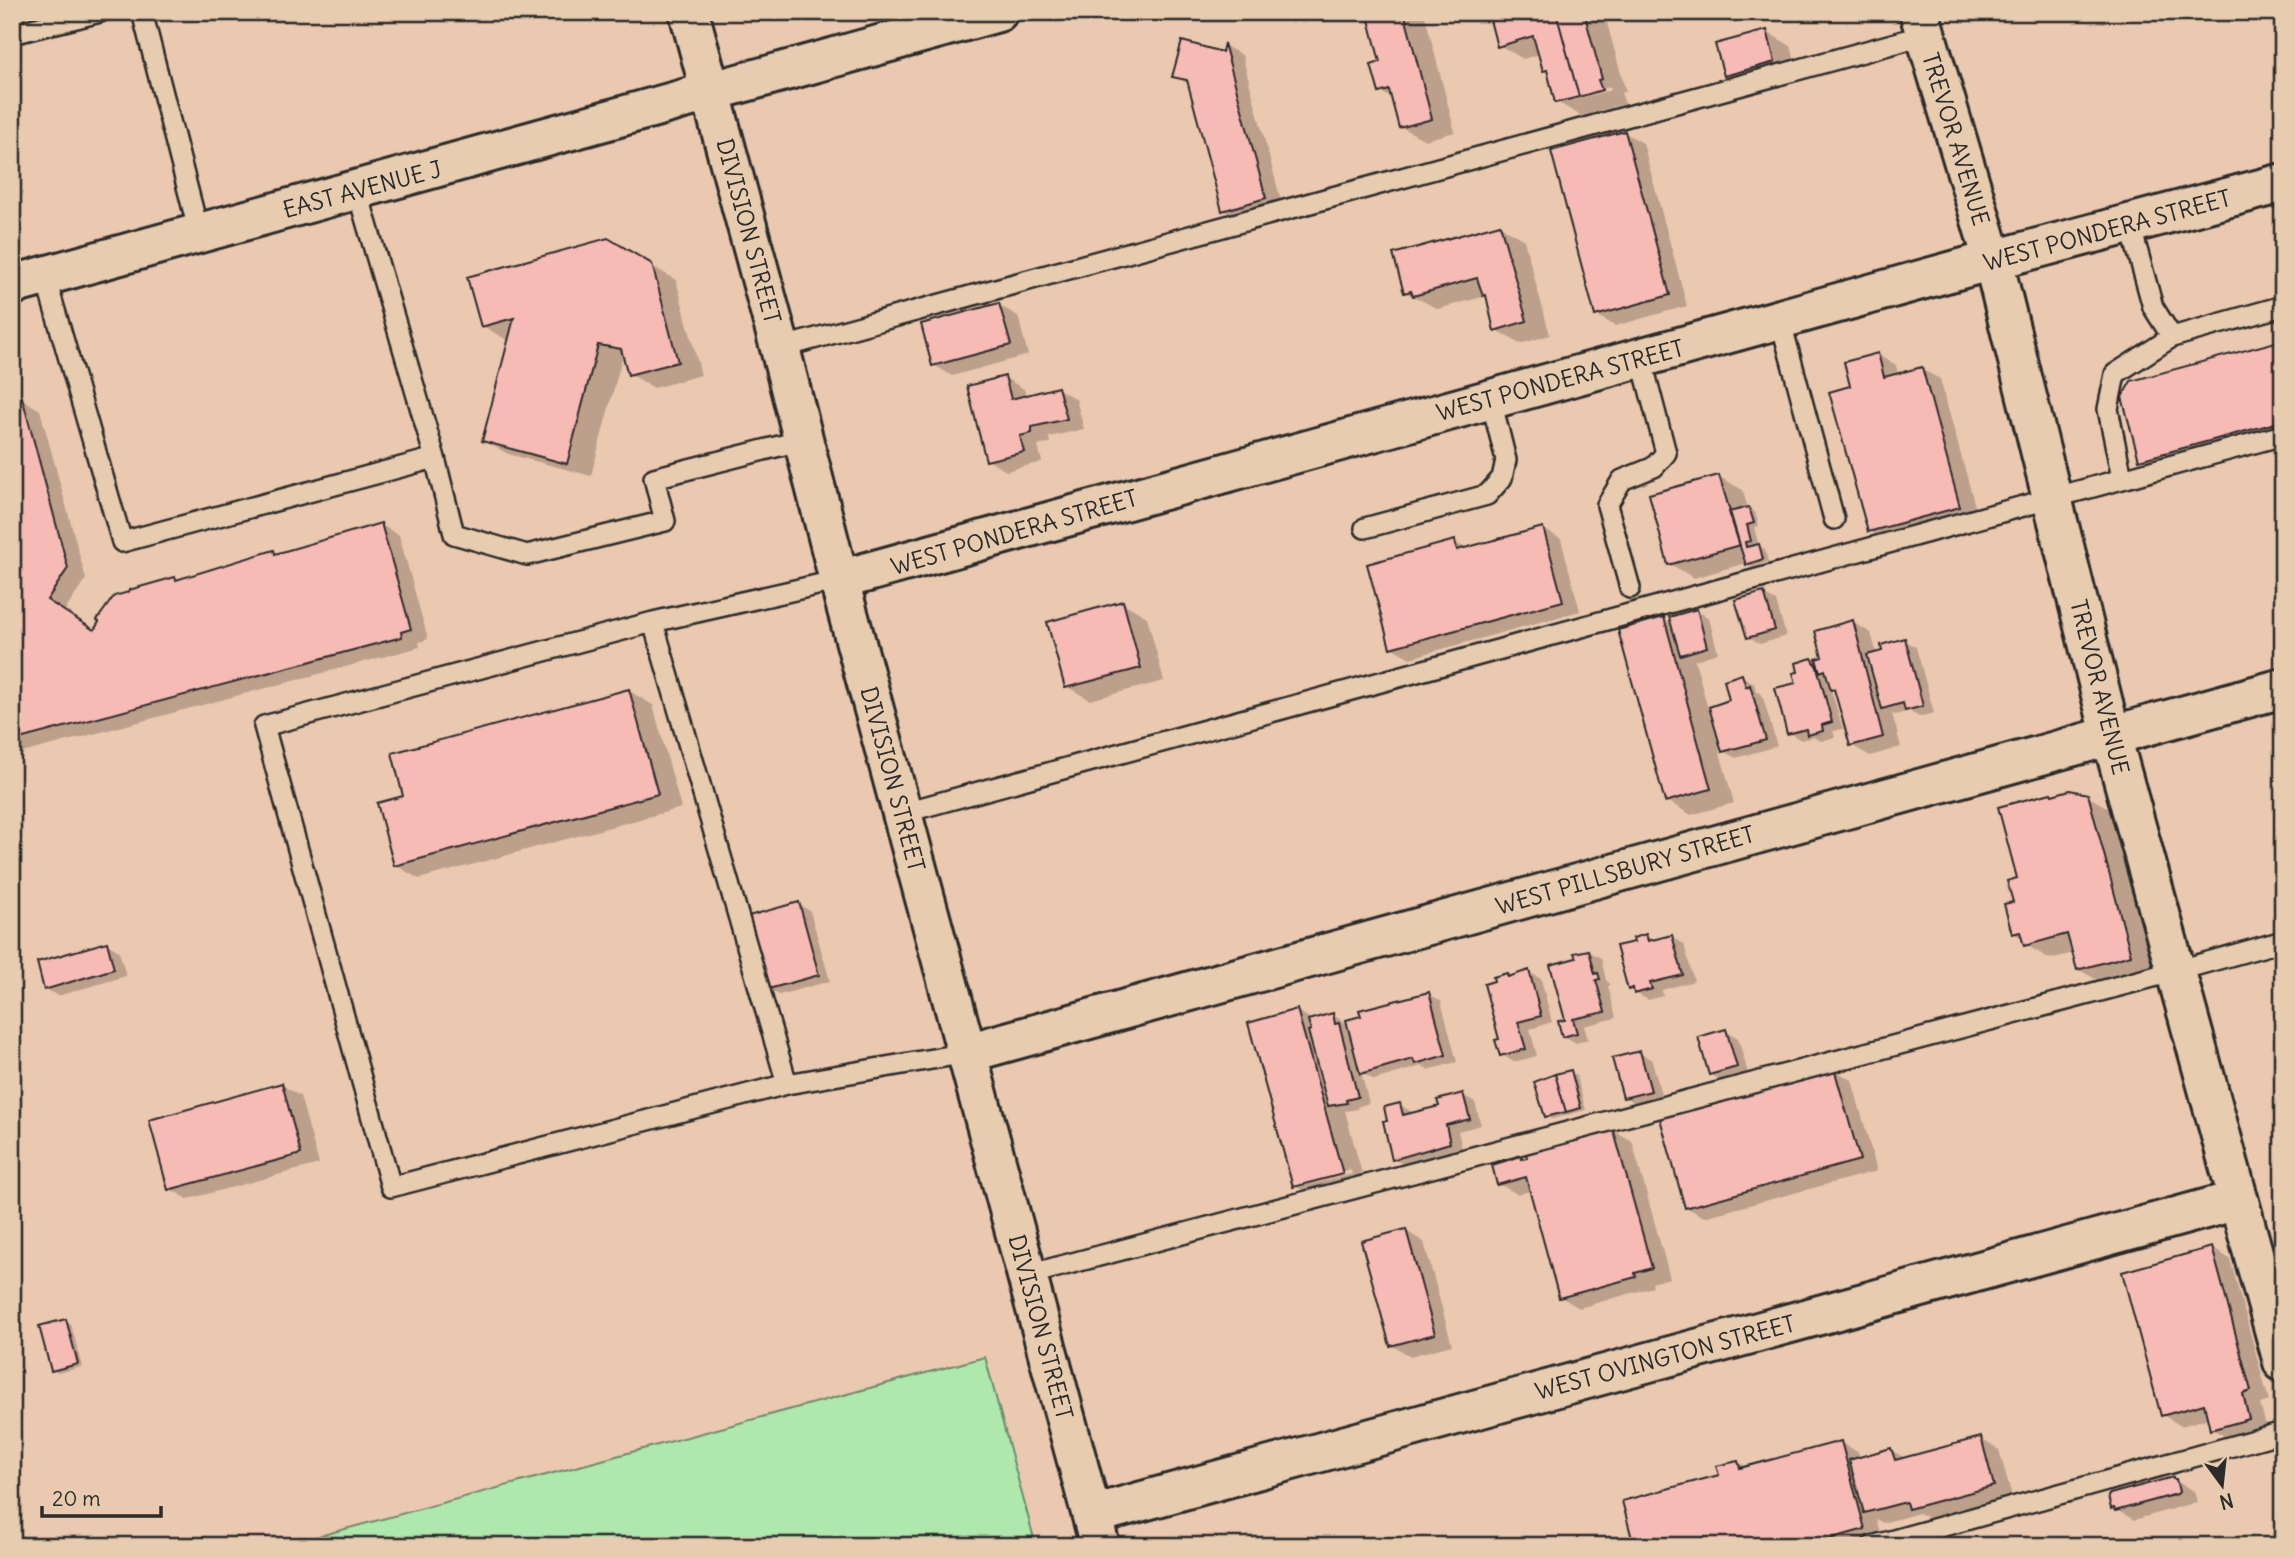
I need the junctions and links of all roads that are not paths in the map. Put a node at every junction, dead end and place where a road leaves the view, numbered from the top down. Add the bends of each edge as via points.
1 (100, 12) edge
2 (142, 12) edge
3 (689, 12) edge
4 (998, 12) edge
5 (956, 18) edge
6 (1922, 23) edge
7 (12, 34) edge
8 (712, 92) junction
9 (2283, 183) edge
10 (357, 190) junction
11 (2130, 224) junction
12 (199, 233) junction
13 (1993, 260) junction
14 (29, 280) edge
15 (2283, 306) edge
16 (1780, 319) junction
17 (2172, 337) junction
18 (780, 348) junction
19 (1641, 358) junction
20 (1490, 400) junction
21 (2283, 435) edge
22 (803, 440) junction
23 (435, 458) junction
24 (2122, 478) junction
25 (2053, 497) junction
26 (1833, 519) dead end
27 (1365, 528) dead end
28 (839, 580) junction
29 (1630, 588) dead end
30 (653, 622) junction
31 (2283, 688) edge
32 (2111, 735) junction
33 (902, 813) junction
34 (2283, 941) edge
35 (2176, 971) junction
36 (967, 1053) junction
37 (788, 1084) junction
38 (2238, 1200) junction
39 (1027, 1275) junction
40 (2283, 1362) edge
41 (2283, 1433) edge
42 (1096, 1530) edge
43 (1872, 1546) edge

1 - 7 lane
2 - 12 lane
3 - 8 street, DIVISION STREET
4 - 5 street, EAST AVENUE J
5 - 8 street, EAST AVENUE J
6 - 13 street, TREVOR AVENUE
6 - 18 lane
8 - 10 street, EAST AVENUE J
8 - 18 street, DIVISION STREET
9 - 11 street, WEST PONDERA STREET
10 - 12 street, EAST AVENUE J
10 - 23 lane
11 - 13 street, WEST PONDERA STREET
11 - 17 lane via 2153,307
12 - 14 street, EAST AVENUE J
13 - 16 street, WEST PONDERA STREET
13 - 25 street, TREVOR AVENUE
14 - 23 lane via 122,542
15 - 17 lane
16 - 19 street, WEST PONDERA STREET
16 - 26 lane
17 - 24 lane via 2115,374 2108,409
18 - 22 street, DIVISION STREET
19 - 20 street, WEST PONDERA STREET
19 - 29 lane via 1666,453 1654,467 1622,480 1607,505
20 - 27 lane via 1506,460 1502,478 1487,495
20 - 28 street, WEST PONDERA STREET
21 - 24 lane
22 - 23 lane via 654,478 665,521 527,555 454,534
22 - 28 street, DIVISION STREET
24 - 25 lane
25 - 32 street, TREVOR AVENUE
25 - 33 lane
28 - 30 lane
28 - 33 street, DIVISION STREET
30 - 37 lane
30 - 37 lane via 264,726 391,1187
31 - 32 street, WEST PILLSBURY STREET
32 - 35 street, TREVOR AVENUE
32 - 36 street, WEST PILLSBURY STREET
33 - 36 street, DIVISION STREET
34 - 35 lane
35 - 38 street, TREVOR AVENUE
35 - 39 lane
36 - 37 lane
36 - 39 street, DIVISION STREET
38 - 40 street, TREVOR AVENUE
38 - 42 street, WEST OVINGTON STREET
39 - 42 street, DIVISION STREET
41 - 43 lane

